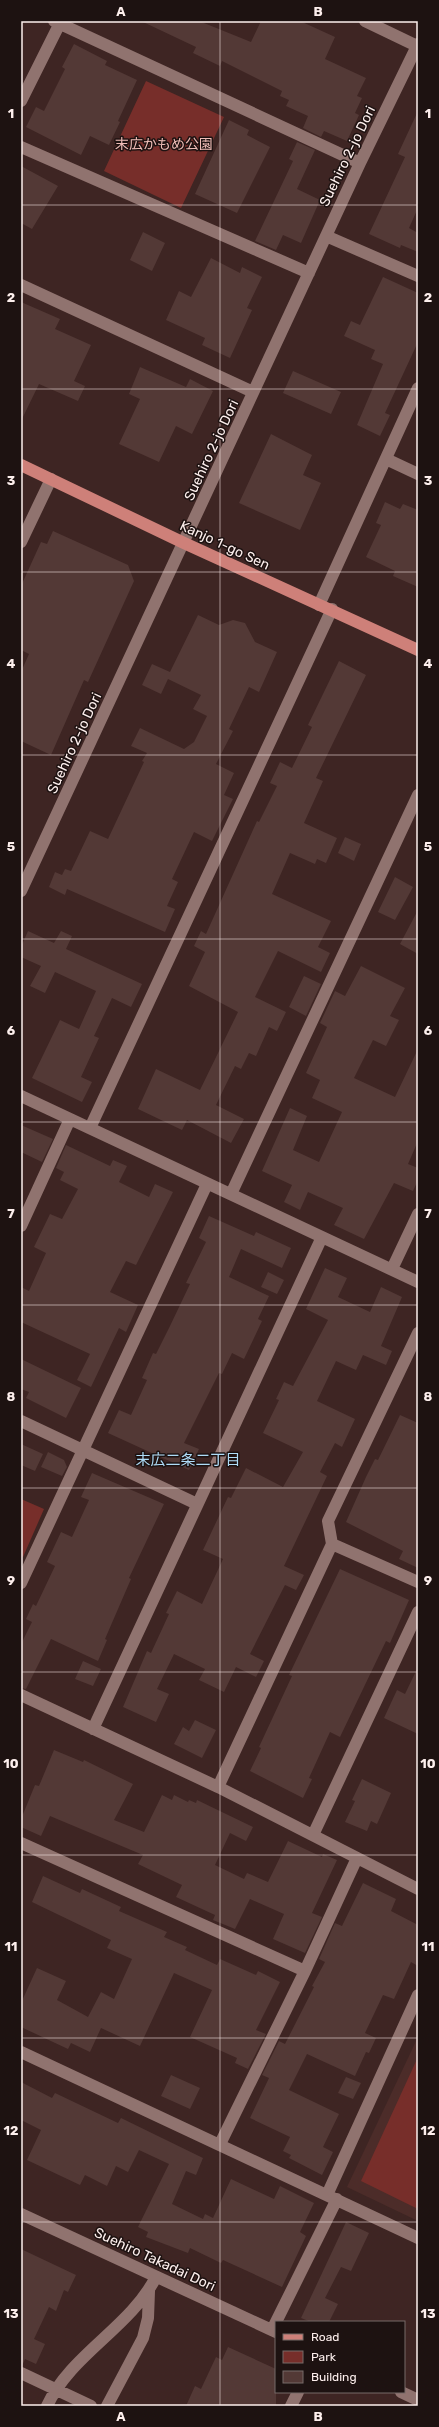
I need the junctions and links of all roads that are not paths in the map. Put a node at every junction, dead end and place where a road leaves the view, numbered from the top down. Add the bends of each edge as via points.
1 (365, 21) edge
2 (58, 22) edge
3 (417, 49) edge
4 (21, 101) edge
5 (21, 147) edge
6 (360, 163) junction
7 (326, 236) junction
8 (309, 273) junction
9 (418, 276) edge
10 (21, 285) edge
11 (418, 388) edge
12 (254, 392) junction
13 (386, 459) junction
14 (21, 465) edge
15 (418, 474) edge
16 (51, 479) junction
17 (21, 542) edge
18 (184, 543) junction
19 (319, 604) junction
20 (332, 609) junction
21 (418, 650) edge
22 (418, 795) edge
23 (21, 891) edge
24 (21, 1096) edge
25 (70, 1119) junction
26 (90, 1128) junction
27 (207, 1184) junction
28 (231, 1194) junction
29 (418, 1214) edge
30 (21, 1226) edge
31 (322, 1237) junction
32 (392, 1269) junction
33 (418, 1282) edge
34 (418, 1333) edge
35 (21, 1421) edge
36 (82, 1450) junction
37 (197, 1504) junction
38 (332, 1544) junction
39 (418, 1582) edge
40 (21, 1583) edge
41 (418, 1612) edge
42 (21, 1695) edge
43 (93, 1729) junction
44 (218, 1787) junction
45 (313, 1835) junction
46 (21, 1843) edge
47 (358, 1858) junction
48 (418, 1889) edge
49 (306, 1971) junction
50 (418, 1995) edge
51 (21, 2052) edge
52 (220, 2144) junction
53 (332, 2197) junction
54 (21, 2214) edge
55 (418, 2238) edge
56 (156, 2277) junction
57 (149, 2291) junction
58 (278, 2321) edge
59 (274, 2331) edge
60 (21, 2373) edge
61 (55, 2389) junction
62 (298, 2393) edge
63 (403, 2393) edge
64 (418, 2400) edge
65 (47, 2406) edge
66 (91, 2406) edge
67 (107, 2406) edge
68 (291, 2406) edge

1 - 3 street
2 - 4 street
2 - 6 street
3 - 6 street, Suehiro 2-jo Dori
5 - 8 street
6 - 7 street, Suehiro 2-jo Dori
7 - 8 street, Suehiro 2-jo Dori
7 - 9 street
8 - 12 street, Suehiro 2-jo Dori
10 - 12 street
11 - 13 street
12 - 18 street, Suehiro 2-jo Dori
13 - 15 street
13 - 19 street
14 - 16 main road, Kanjo 1-go Sen
16 - 17 street
16 - 18 main road, Kanjo 1-go Sen
18 - 19 main road, Kanjo 1-go Sen
18 - 23 street, Suehiro 2-jo Dori
19 - 20 main road, Kanjo 1-go Sen
20 - 21 main road, Kanjo 1-go Sen
20 - 26 street
22 - 28 street
24 - 25 street
25 - 26 street
25 - 30 street
26 - 27 street
27 - 28 street
27 - 36 street
28 - 31 street
29 - 32 street
31 - 32 street
31 - 37 street
32 - 33 street
34 - 38 street via 328,1521
35 - 36 street
36 - 37 street
36 - 40 street
37 - 43 street
38 - 39 street
38 - 44 street
41 - 45 street
42 - 43 street
43 - 44 street
44 - 45 street
45 - 47 street
46 - 49 street
47 - 48 street
47 - 49 street
49 - 52 street
50 - 53 street
51 - 52 street
52 - 53 street
53 - 55 street
53 - 58 street
54 - 56 street, Suehiro Takadai Dori
56 - 57 street
56 - 59 street, Suehiro Takadai Dori
57 - 61 street via 73,2367
57 - 67 street via 148,2318 143,2338
60 - 61 street
61 - 65 street
61 - 66 street
62 - 68 street
63 - 64 street

